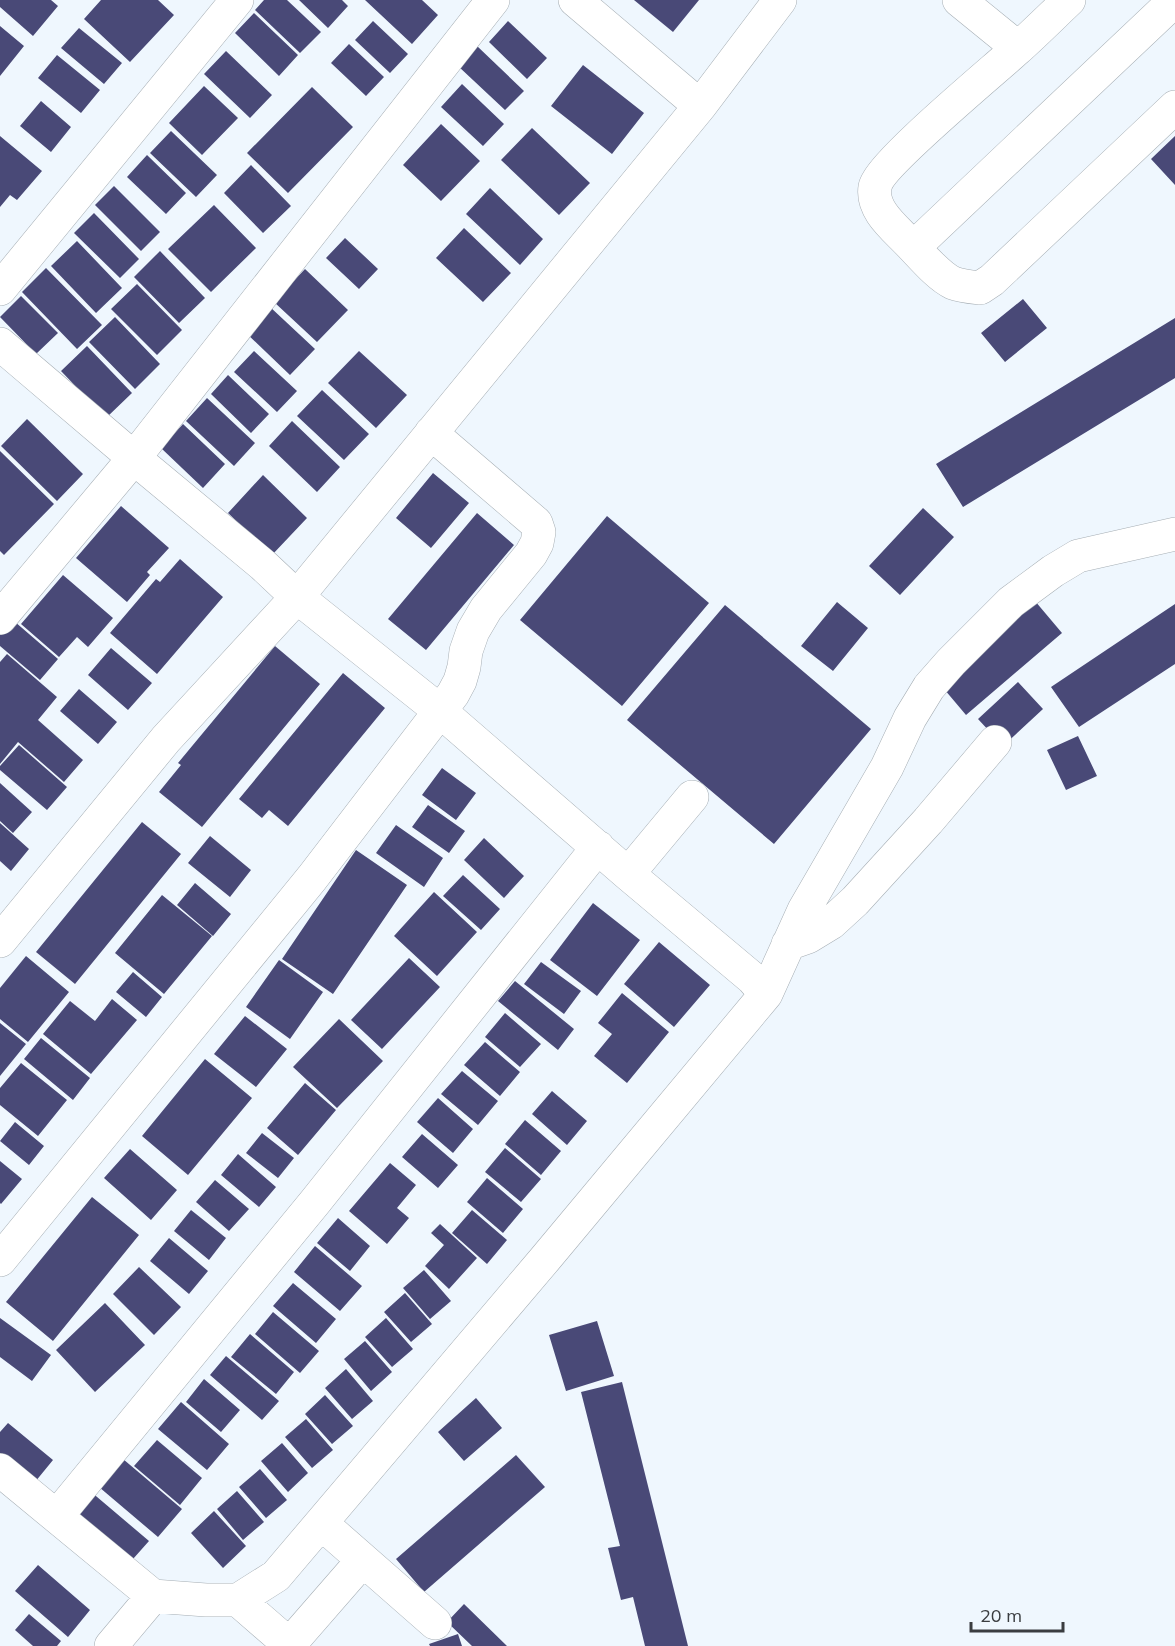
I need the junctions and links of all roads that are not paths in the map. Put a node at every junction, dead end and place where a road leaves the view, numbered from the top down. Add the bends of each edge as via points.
1 (237, 0) edge
2 (493, 0) edge
3 (575, 0) edge
4 (780, 0) edge
5 (958, 0) edge
6 (1069, 0) edge
7 (1175, 0) edge
8 (1018, 48) junction
9 (700, 106) junction
10 (1175, 107) edge
11 (914, 248) junction
12 (0, 289) edge
13 (0, 344) edge
14 (432, 433) junction
15 (134, 458) junction
16 (1175, 534) edge
17 (297, 597) junction
18 (0, 618) edge
19 (440, 711) junction
20 (995, 742) dead end
21 (692, 797) dead end
22 (598, 847) junction
23 (628, 874) junction
24 (0, 941) edge
25 (788, 944) junction
26 (766, 994) junction
27 (0, 1260) edge
28 (0, 1470) edge
29 (57, 1516) junction
30 (321, 1523) junction
31 (363, 1560) junction
32 (153, 1596) junction
33 (238, 1600) junction
34 (435, 1623) dead end
35 (290, 1645) edge
36 (111, 1646) edge

1 - 12 street
2 - 15 street
3 - 9 street
4 - 9 street
5 - 8 street
6 - 8 street
7 - 11 street
8 - 11 street via 920,135 875,185 882,214
9 - 14 street
10 - 11 street via 980,288 952,283
13 - 15 street
14 - 17 street
14 - 19 street via 536,523 539,532 531,554 473,631 460,681
15 - 17 street
15 - 18 street
16 - 25 street via 1078,556 1011,602 951,662 910,718
17 - 19 street
17 - 24 street via 166,739
19 - 22 street
19 - 27 street via 312,878
20 - 25 street via 855,901 831,923
21 - 23 street
22 - 23 street
22 - 29 street via 315,1202
23 - 26 street
25 - 26 street
26 - 30 street
28 - 29 street
29 - 32 street
30 - 31 street
30 - 33 street via 276,1576
31 - 34 street
31 - 35 street
32 - 33 street
32 - 36 street
33 - 35 street

